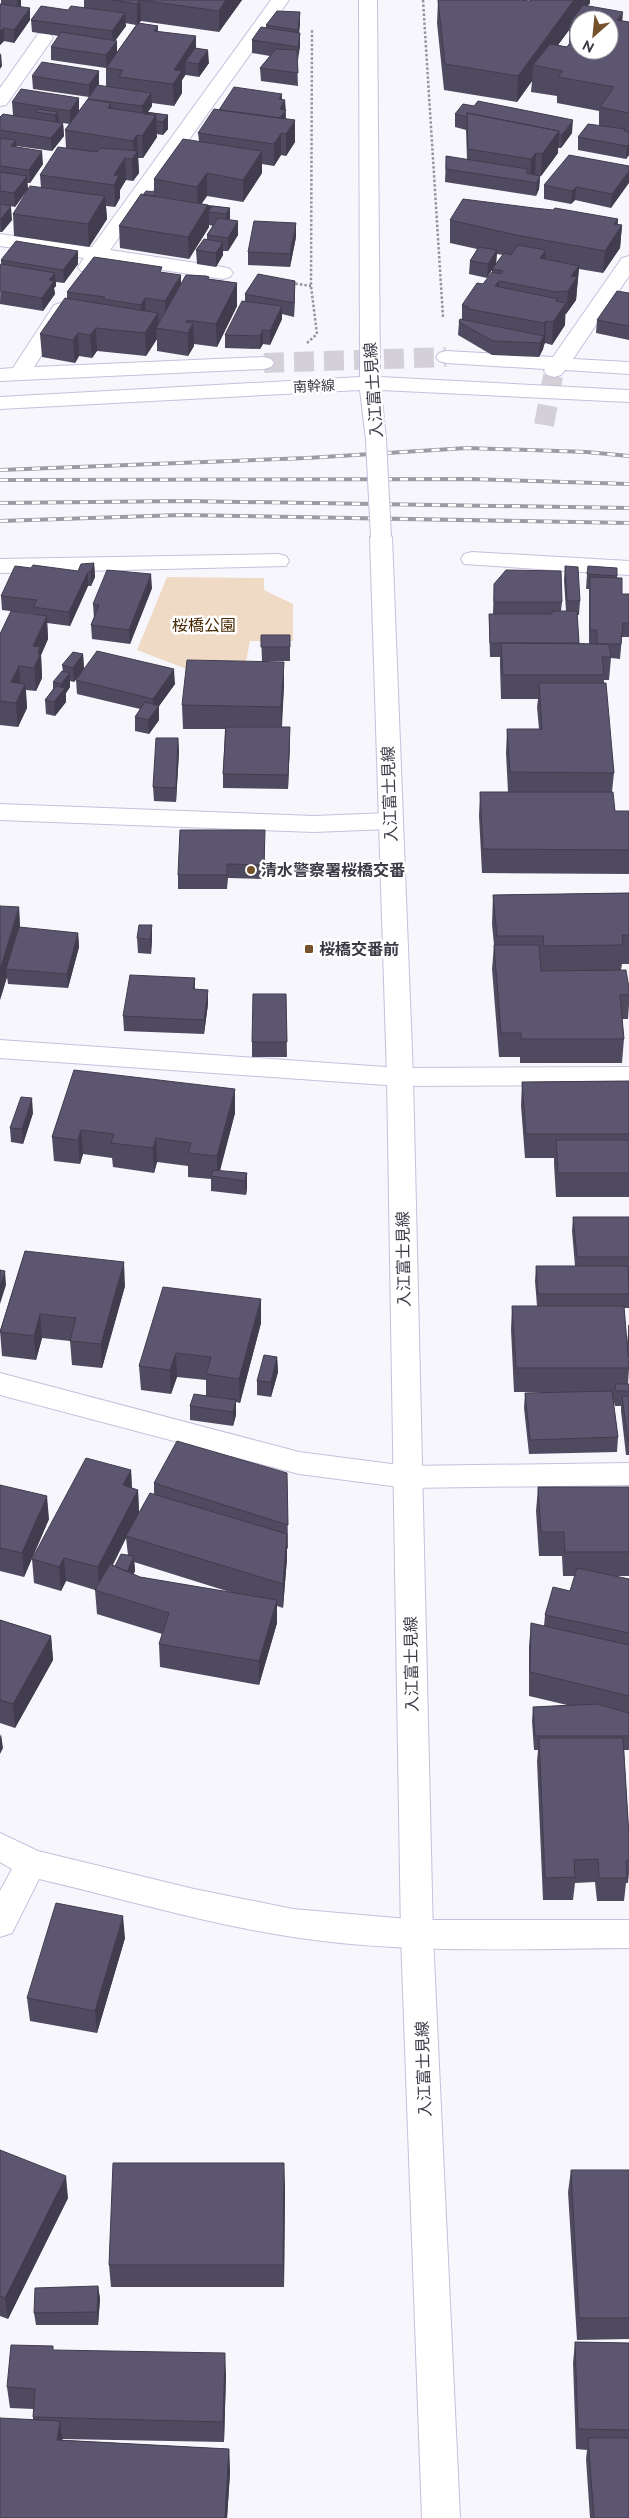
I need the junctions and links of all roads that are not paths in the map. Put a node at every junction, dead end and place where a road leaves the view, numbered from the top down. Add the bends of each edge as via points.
1 (280, 0) edge
2 (368, 0) edge
3 (44, 38) edge
4 (0, 101) edge
5 (0, 240) edge
6 (97, 254) junction
7 (629, 262) edge
8 (223, 273) dead end
9 (446, 357) tunnel mouth
10 (264, 363) tunnel mouth
11 (556, 368) junction
12 (629, 368) edge
13 (10, 374) edge
14 (370, 383) junction
15 (629, 396) edge
16 (0, 403) edge
17 (472, 559) dead end
18 (278, 562) dead end
19 (0, 566) edge
20 (629, 568) edge
21 (0, 812) edge
22 (389, 821) junction
23 (0, 1048) edge
24 (629, 1076) edge
25 (400, 1077) junction
26 (0, 1384) edge
27 (629, 1474) edge
28 (407, 1477) junction
29 (0, 1847) edge
30 (31, 1862) junction
31 (0, 1923) edge
32 (629, 1934) edge
33 (417, 1936) junction
34 (442, 2518) edge

1 - 6 street
2 - 14 street, 入江富士見線
3 - 4 street
5 - 6 street
6 - 8 street
6 - 13 street via 74,290
7 - 11 street
9 - 11 street
10 - 13 street
11 - 12 street
14 - 15 street, 南幹線
14 - 16 street, 南幹線
14 - 22 street, 入江富士見線, bridge via 376,440
17 - 20 street
18 - 19 street
21 - 22 street via 314,824
22 - 25 street, 入江富士見線
23 - 25 street
24 - 25 street
25 - 28 street, 入江富士見線
26 - 28 street via 299,1463
27 - 28 street
28 - 33 street, 入江富士見線
29 - 30 street
30 - 31 street
30 - 33 street via 294,1923
32 - 33 street
33 - 34 street, 入江富士見線

